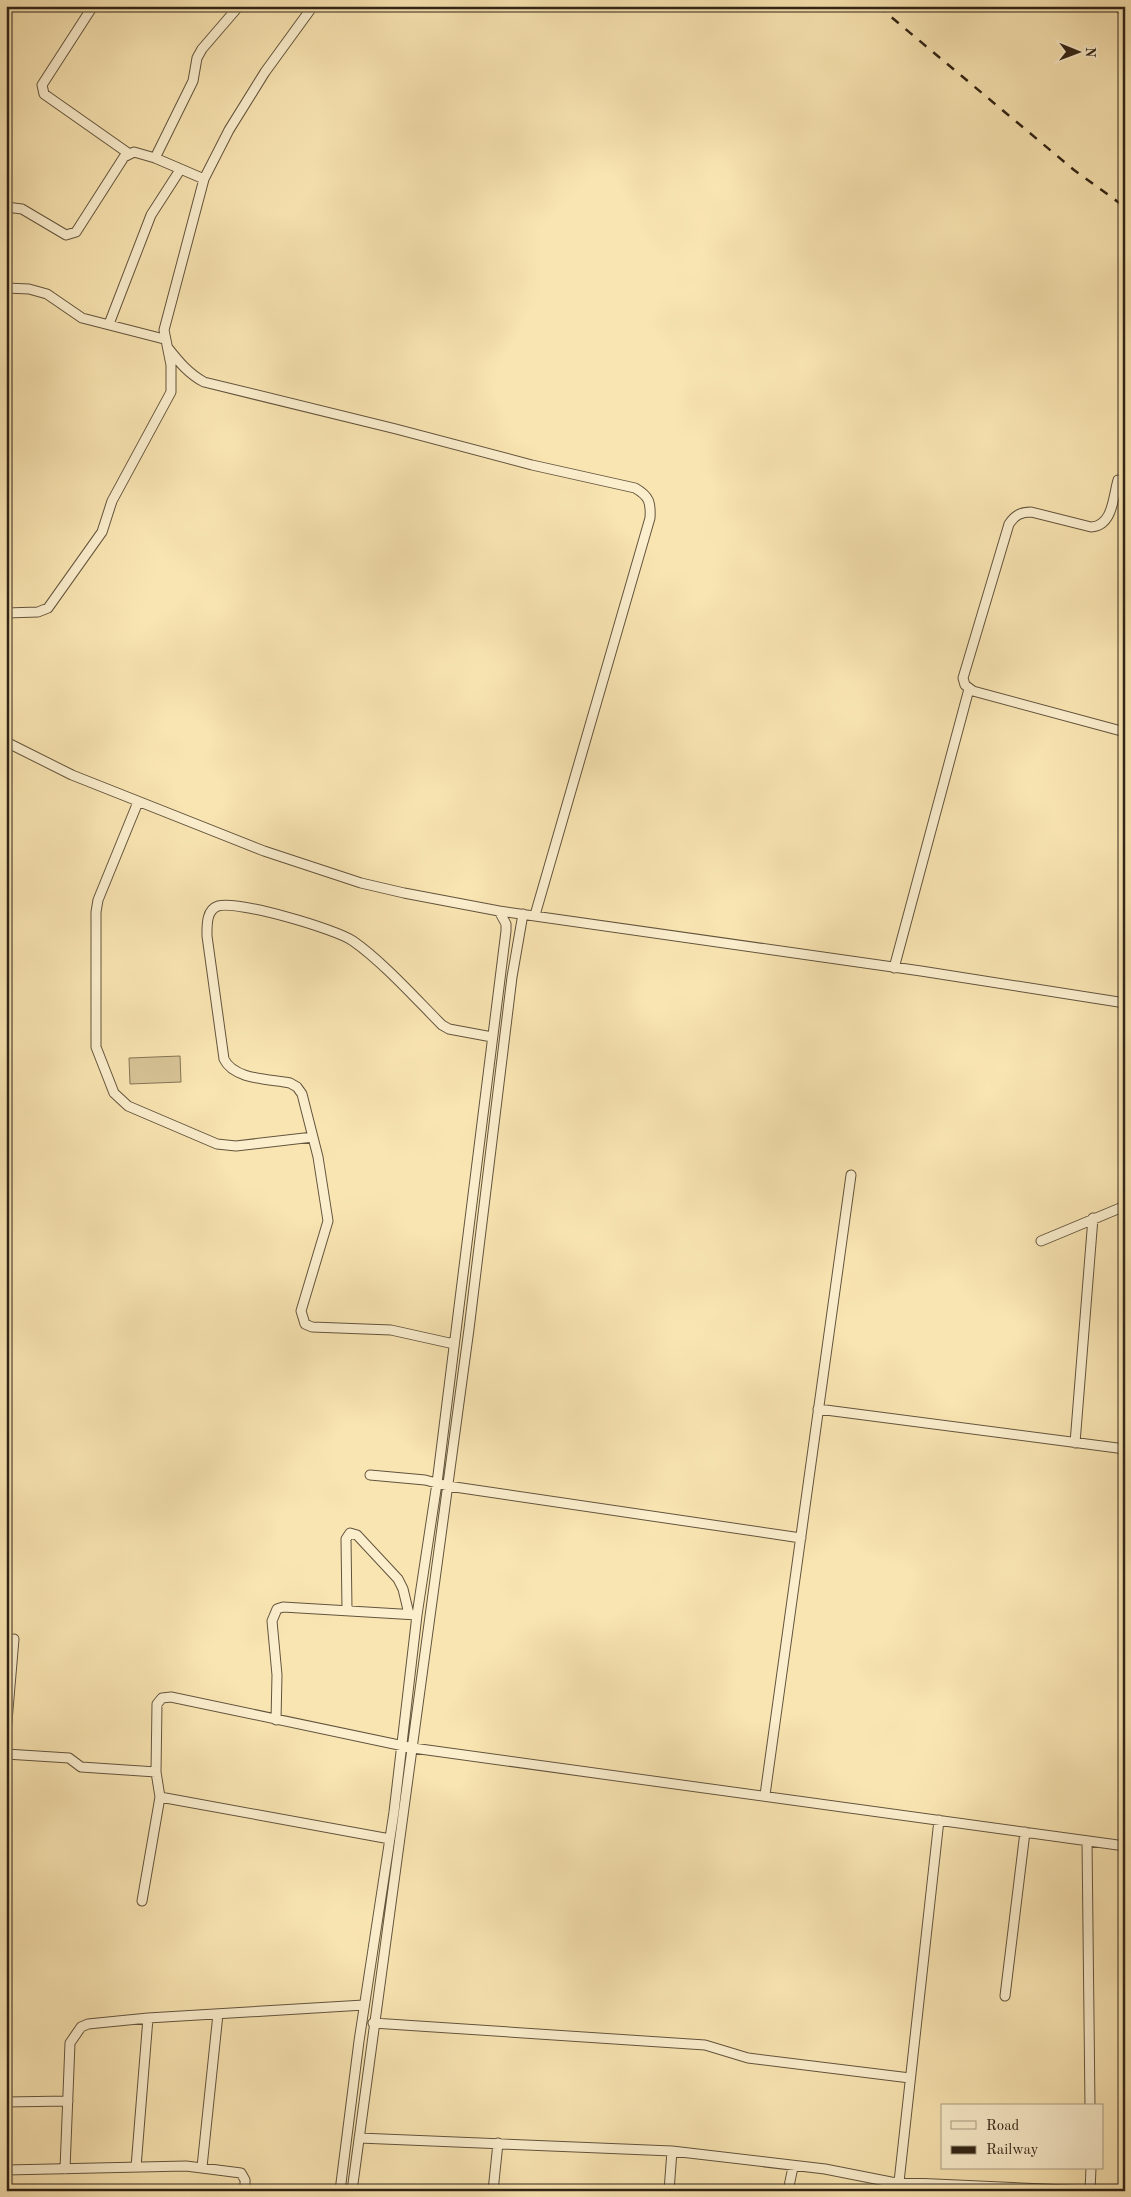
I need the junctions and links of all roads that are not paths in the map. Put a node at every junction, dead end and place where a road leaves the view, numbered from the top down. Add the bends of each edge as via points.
1 (93, 6) edge
2 (240, 6) edge
3 (313, 6) edge
4 (1117, 6) edge
5 (1125, 11) edge
6 (128, 153) junction
7 (155, 158) junction
8 (180, 170) junction
9 (204, 179) junction
10 (6, 207) edge
11 (6, 288) edge
12 (110, 324) junction
13 (164, 339) junction
14 (168, 348) junction
15 (1118, 480) dead end
16 (6, 613) edge
17 (969, 689) junction
18 (1125, 732) edge
19 (6, 742) edge
20 (138, 802) junction
21 (499, 911) junction
22 (523, 914) junction
23 (535, 915) junction
24 (894, 968) junction
25 (1125, 1003) edge
26 (492, 1037) junction
27 (313, 1138) junction
28 (851, 1176) dead end
29 (1125, 1206) edge
30 (1093, 1218) junction
31 (1041, 1241) dead end
32 (454, 1344) junction
33 (818, 1409) junction
34 (1075, 1443) junction
35 (1125, 1450) edge
36 (370, 1475) dead end
37 (437, 1483) junction
38 (448, 1486) junction
39 (800, 1538) junction
40 (347, 1610) junction
41 (413, 1615) junction
42 (14, 1638) dead end
43 (276, 1720) junction
44 (6, 1732) edge
45 (402, 1744) junction
46 (413, 1748) junction
47 (6, 1754) edge
48 (156, 1772) junction
49 (765, 1795) junction
50 (160, 1797) junction
51 (939, 1820) junction
52 (1025, 1832) junction
53 (390, 1839) junction
54 (1087, 1841) junction
55 (1125, 1846) edge
56 (142, 1901) dead end
57 (1004, 1996) dead end
58 (364, 2005) junction
59 (218, 2014) junction
60 (148, 2018) junction
61 (374, 2023) junction
62 (910, 2078) junction
63 (68, 2101) junction
64 (6, 2102) edge
65 (1090, 2104) edge
66 (358, 2138) junction
67 (498, 2143) junction
68 (672, 2151) junction
69 (202, 2166) junction
70 (136, 2167) junction
71 (793, 2167) junction
72 (66, 2169) junction
73 (6, 2170) edge
74 (1091, 2170) edge
75 (892, 2185) edge
76 (944, 2188) edge
77 (1003, 2189) edge
78 (245, 2191) edge
79 (340, 2191) edge
80 (352, 2191) edge
81 (493, 2191) edge
82 (669, 2191) edge
83 (788, 2191) edge
84 (1090, 2191) edge

1 - 6 street via 42,85 42,90
2 - 7 street via 202,49 193,82
3 - 9 street via 265,72 229,130
4 - 5 street
6 - 7 street
6 - 10 street via 72,235 66,235 22,209
7 - 8 street
8 - 9 street
8 - 12 street via 151,215
9 - 13 street
11 - 12 street via 47,294 82,318
12 - 13 street
13 - 14 street
14 - 16 street via 173,381 171,392 112,501 96,542 48,608 38,612
14 - 23 street via 180,364 204,382 635,488 646,494 650,518
15 - 17 street via 1107,520 1098,527 1031,512 1014,516 963,678
17 - 18 street
17 - 24 street
19 - 20 street
20 - 21 street via 264,851 361,883
20 - 27 street via 96,912 96,1048 114,1093 128,1106 217,1144 236,1146
21 - 22 street
21 - 26 street via 506,931
22 - 23 street
22 - 38 street via 512,977
23 - 24 street
24 - 25 street
26 - 27 street via 442,1026 353,941 337,933 273,913 217,906 208,920 207,936 224,1059 228,1067 240,1074 290,1082 297,1087 302,1094
26 - 32 street
27 - 32 street via 328,1221 301,1312 305,1324 312,1327 391,1330
28 - 33 street
29 - 30 street
30 - 31 street
30 - 34 street
32 - 37 street
33 - 34 street
33 - 39 street
34 - 35 street
36 - 37 street
37 - 38 street
37 - 41 street
38 - 39 street
38 - 46 street
39 - 49 street
40 - 41 street
40 - 41 street via 346,1539 350,1533 357,1534 398,1580
40 - 43 street via 283,1606 273,1614
41 - 45 street
42 - 44 street
43 - 45 street
43 - 48 street via 171,1697 162,1698 157,1704
45 - 46 street
45 - 53 street
46 - 49 street
46 - 61 street
47 - 48 street via 69,1758 81,1767
48 - 50 street
49 - 51 street
50 - 53 street
50 - 56 street
51 - 52 street
51 - 62 street
52 - 54 street
52 - 57 street
53 - 58 street
54 - 55 street
54 - 65 street
58 - 59 street
58 - 79 street
59 - 60 street
59 - 69 street
60 - 63 street via 81,2027 70,2043
60 - 70 street
61 - 62 street via 705,2045 748,2058
61 - 66 street
62 - 75 street
63 - 64 street
63 - 72 street
66 - 67 street
66 - 80 street
67 - 68 street
67 - 81 street
68 - 71 street
68 - 82 street
69 - 70 street
69 - 78 street via 241,2173
70 - 72 street
71 - 75 street via 825,2169
71 - 83 street
72 - 73 street
74 - 84 street
75 - 76 street
76 - 77 street
77 - 84 street

